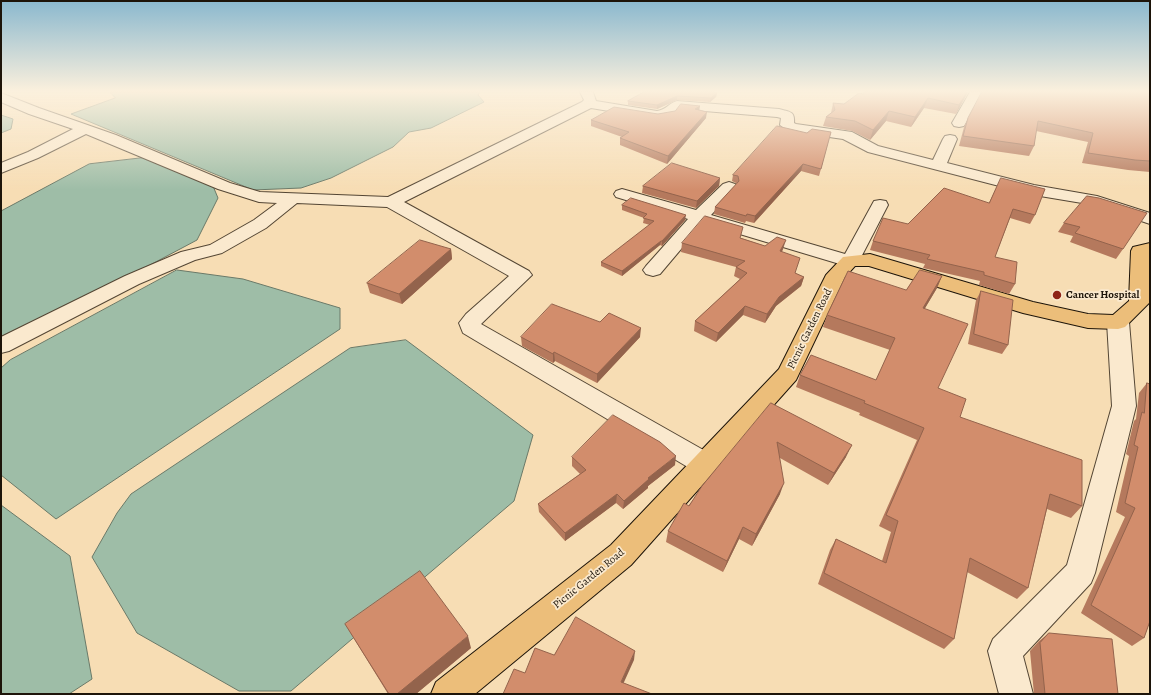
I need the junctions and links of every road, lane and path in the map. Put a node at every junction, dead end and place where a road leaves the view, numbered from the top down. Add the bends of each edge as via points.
1 (72, 124) edge
2 (537, 124) edge
3 (787, 124) edge
4 (85, 129) junction
5 (950, 139) dead end
6 (938, 166) junction
7 (1, 168) edge
8 (729, 187) dead end
9 (622, 194) dead end
10 (292, 199) junction
11 (391, 202) junction
12 (880, 205) dead end
13 (699, 217) junction
14 (1150, 219) edge
15 (1150, 249) edge
16 (850, 261) junction
17 (653, 270) dead end
18 (1118, 322) junction
19 (1, 346) edge
20 (705, 464) junction
21 (448, 694) edge
22 (1016, 694) edge

1 - 4 street
2 - 11 street
3 - 6 street via 793,128 847,135 873,149
4 - 7 street
4 - 10 street via 259,198
5 - 6 street
6 - 14 street via 1034,190 1097,201
8 - 13 street
9 - 13 street
10 - 11 street
10 - 19 street via 260,224 216,249 188,256 132,280
11 - 20 street via 522,276 473,319 470,323 471,328
12 - 16 street
13 - 16 street
13 - 17 street
15 - 18 main road via 1140,251 1139,303
16 - 18 main road via 870,260 1030,308 1088,321
16 - 20 main road, Picnic Garden Road via 836,275 788,374
18 - 22 street via 1124,406 1080,573 1005,651
20 - 21 main road, Picnic Garden Road via 621,555

